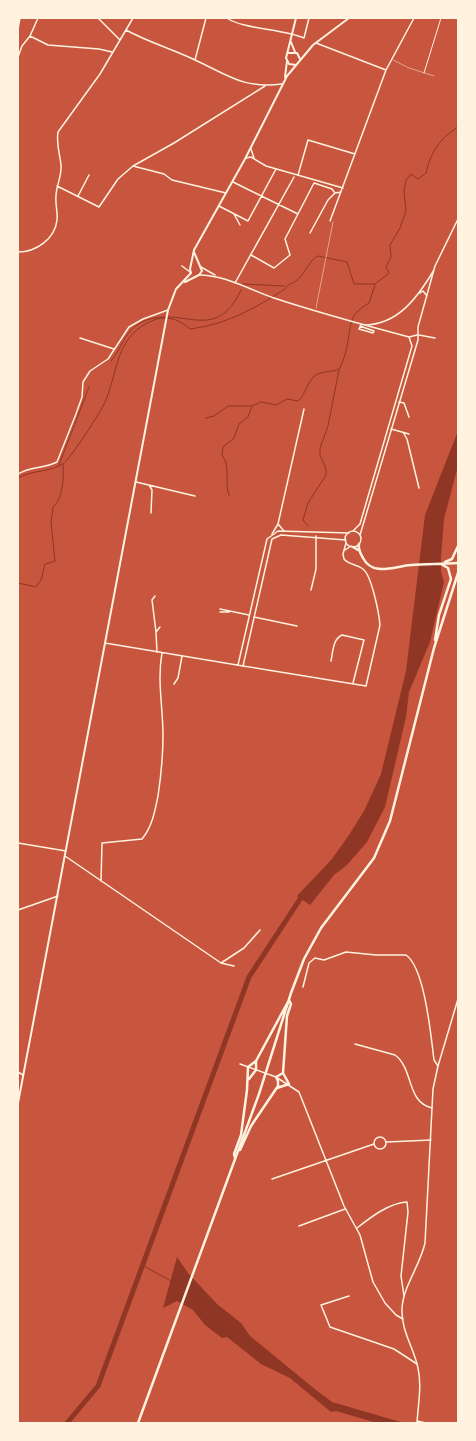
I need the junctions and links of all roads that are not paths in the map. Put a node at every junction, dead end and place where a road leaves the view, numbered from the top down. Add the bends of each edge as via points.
1 (20, 18) edge
2 (37, 18) edge
3 (98, 18) edge
4 (134, 18) edge
5 (206, 18) edge
6 (227, 18) edge
7 (296, 18) edge
8 (310, 18) edge
9 (349, 18) edge
10 (414, 18) edge
11 (441, 18) edge
12 (18, 29) edge
13 (126, 30) junction
14 (292, 33) junction
15 (31, 37) junction
16 (292, 37) junction
17 (120, 40) junction
18 (316, 43) junction
19 (307, 51) junction
20 (112, 52) junction
21 (296, 53) junction
22 (288, 54) junction
23 (19, 56) edge
24 (286, 58) junction
25 (195, 60) junction
26 (391, 60) junction
27 (300, 61) junction
28 (297, 64) junction
29 (386, 70) junction
30 (424, 73) junction
31 (434, 76) dead end
32 (282, 84) junction
33 (264, 86) junction
34 (251, 146) junction
35 (250, 149) junction
36 (355, 154) junction
37 (252, 158) junction
38 (245, 159) junction
39 (255, 160) junction
40 (133, 166) junction
41 (276, 168) junction
42 (89, 175) dead end
43 (298, 175) junction
44 (294, 177) dead end
45 (232, 181) junction
46 (57, 186) junction
47 (343, 188) junction
48 (341, 192) junction
49 (226, 193) junction
50 (334, 193) junction
51 (78, 196) junction
52 (261, 196) junction
53 (340, 196) junction
54 (279, 204) junction
55 (218, 206) junction
56 (234, 214) junction
57 (298, 214) junction
58 (458, 219) edge
59 (330, 221) road end
60 (240, 225) dead end
61 (310, 233) dead end
62 (194, 250) junction
63 (18, 252) edge
64 (251, 255) junction
65 (199, 265) junction
66 (191, 266) junction
67 (436, 266) junction
68 (201, 267) junction
69 (191, 273) junction
70 (198, 275) junction
71 (217, 276) junction
72 (184, 282) junction
73 (235, 283) junction
74 (419, 293) junction
75 (427, 296) junction
76 (168, 310) junction
77 (361, 325) junction
78 (376, 325) junction
79 (376, 328) junction
80 (417, 335) junction
81 (409, 337) junction
82 (80, 338) dead end
83 (435, 338) dead end
84 (114, 350) junction
85 (399, 402) junction
86 (304, 409) dead end
87 (409, 417) dead end
88 (391, 429) junction
89 (403, 432) junction
90 (409, 434) dead end
91 (18, 474) edge
92 (136, 482) junction
93 (149, 485) junction
94 (419, 488) dead end
95 (195, 496) dead end
96 (151, 513) dead end
97 (278, 524) junction
98 (284, 531) junction
99 (353, 531) junction
100 (349, 533) junction
101 (272, 534) junction
102 (360, 535) junction
103 (316, 536) junction
104 (346, 540) junction
105 (346, 543) junction
106 (359, 544) junction
107 (352, 546) junction
108 (458, 546) edge
109 (345, 550) junction
110 (360, 552) junction
111 (458, 563) edge
112 (440, 564) junction
113 (458, 573) edge
114 (311, 590) dead end
115 (155, 596) dead end
116 (220, 609) dead end
117 (230, 611) junction
118 (220, 612) dead end
119 (249, 615) junction
120 (254, 617) junction
121 (297, 626) dead end
122 (160, 627) dead end
123 (156, 632) junction
124 (105, 644) junction
125 (434, 648) junction
126 (157, 652) junction
127 (162, 653) junction
128 (182, 656) junction
129 (331, 660) dead end
130 (238, 665) junction
131 (243, 666) junction
132 (353, 683) junction
133 (174, 684) dead end
134 (18, 843) edge
135 (66, 851) junction
136 (65, 856) junction
137 (101, 881) junction
138 (58, 896) junction
139 (18, 910) edge
140 (260, 930) dead end
141 (221, 963) junction
142 (234, 966) dead end
143 (303, 987) dead end
144 (458, 999) edge
145 (289, 1000) junction
146 (355, 1044) dead end
147 (256, 1061) junction
148 (240, 1064) dead end
149 (438, 1066) junction
150 (248, 1067) junction
151 (256, 1070) junction
152 (18, 1072) edge
153 (283, 1073) junction
154 (23, 1075) junction
155 (276, 1077) junction
156 (249, 1079) junction
157 (289, 1084) junction
158 (276, 1089) junction
159 (18, 1103) edge
160 (432, 1108) junction
161 (431, 1140) junction
162 (387, 1142) junction
163 (374, 1144) junction
164 (235, 1159) junction
165 (326, 1161) junction
166 (272, 1179) dead end
167 (345, 1208) junction
168 (299, 1226) dead end
169 (357, 1228) junction
170 (349, 1296) dead end
171 (404, 1298) junction
172 (402, 1319) junction
173 (417, 1364) junction
174 (417, 1422) edge
175 (138, 1423) edge
176 (426, 1423) edge

1 - 12 street
2 - 15 street
3 - 17 street
4 - 13 street
5 - 25 street
6 - 14 street via 237,23
7 - 14 main road
8 - 14 street via 304,38
9 - 18 main road
10 - 26 street
11 - 30 street
13 - 17 street
13 - 25 street
14 - 16 main road
15 - 20 street via 48,45
15 - 23 street via 22,46
16 - 21 main road via 291,45
16 - 22 main road
17 - 20 street
18 - 19 main road
18 - 29 street
19 - 21 main road
19 - 27 main road
20 - 46 street via 100,74 58,132 61,167
21 - 22 main road
21 - 27 main road
22 - 24 main road
24 - 28 main road via 291,65
24 - 32 main road
25 - 33 street via 240,82
26 - 29 street
26 - 30 lane
27 - 28 main road
28 - 32 main road
29 - 36 street
30 - 31 lane
32 - 33 street
32 - 34 main road
33 - 40 street via 174,144
34 - 35 main road
34 - 39 street
35 - 37 street
35 - 38 main road
36 - 43 street via 308,140
36 - 47 street
37 - 38 street
37 - 39 street
38 - 45 main road
39 - 41 street
40 - 49 street via 164,174 172,180
40 - 51 street via 118,179 99,207
41 - 43 street
41 - 52 street
42 - 51 street
43 - 47 street
44 - 54 street
45 - 49 main road
45 - 52 street
46 - 51 street
46 - 63 street via 55,230 43,244 33,250
47 - 48 street
48 - 50 street
48 - 53 street
49 - 55 main road
50 - 53 street
50 - 57 street via 332,189 314,183
50 - 61 street
52 - 54 street
52 - 56 street via 247,221
53 - 59 street
54 - 57 street
54 - 64 street
55 - 56 street
55 - 62 main road
56 - 60 street
57 - 64 street via 285,238 290,255 274,268
58 - 67 street
62 - 65 main road
62 - 66 main road
64 - 73 street
65 - 66 main road
65 - 68 main road
66 - 69 main road
66 - 69 street via 182,266
67 - 74 street
67 - 75 street
68 - 70 main road
68 - 71 street
69 - 70 main road
69 - 72 main road
70 - 71 street
70 - 72 main road
71 - 73 street
72 - 76 main road via 174,292
73 - 77 street
74 - 75 street via 423,291
74 - 78 street via 396,316
75 - 80 street
76 - 84 street via 129,327
76 - 92 main road
77 - 77 street via 360,329 373,333 374,331
77 - 78 street
77 - 79 street
78 - 79 street
79 - 81 street
80 - 81 street
80 - 83 street
80 - 85 street via 418,340
81 - 99 street via 412,346 360,524
82 - 84 street
84 - 91 street via 108,359 90,371 83,382 82,397 56,462
85 - 87 street via 404,403
85 - 88 street
86 - 97 street
88 - 89 street
88 - 102 street
89 - 90 street
89 - 94 street
92 - 93 street
92 - 124 main road
93 - 95 street
93 - 96 street via 152,490
97 - 98 street
97 - 101 street
98 - 100 street
98 - 101 street
99 - 100 street
99 - 102 street
100 - 104 street
101 - 119 street via 267,539
102 - 106 street
103 - 104 street
103 - 114 street via 316,569
103 - 120 street via 281,535 272,539
104 - 105 street
105 - 107 street
105 - 109 street
106 - 107 street
106 - 110 highway
107 - 109 street
107 - 110 highway
108 - 112 highway via 452,559
109 - 132 street via 345,561 362,568 368,577 380,616 366,686
110 - 112 highway via 370,566 384,570 410,565
111 - 112 highway
112 - 125 highway via 448,568 451,574 439,615
113 - 125 highway
115 - 123 street via 152,600
116 - 117 street
117 - 118 street
117 - 119 street
119 - 130 street
120 - 121 street
120 - 131 street
122 - 123 street
123 - 126 street
124 - 126 street
124 - 135 main road
125 - 145 highway via 396,800 383,840 374,858 321,928 304,959
126 - 127 street
127 - 128 street
127 - 137 street via 160,666 163,739 156,808 142,839 102,843
128 - 130 street
128 - 133 street via 178,678
129 - 132 street via 339,636 364,640
130 - 131 street
131 - 132 street
134 - 135 street
135 - 136 main road
136 - 137 street
136 - 138 main road
137 - 141 street
138 - 139 street
138 - 154 main road
140 - 141 street via 244,948
141 - 142 street
143 - 149 street via 309,963 315,958 324,960 346,952 406,955 414,962 428,1014 434,1060
144 - 149 street
145 - 147 highway
145 - 153 highway via 291,1004 287,1016
145 - 164 highway via 265,1078
146 - 160 street via 395,1055 400,1059 416,1098
147 - 150 highway
147 - 151 highway
148 - 150 street
149 - 160 street
150 - 151 street
150 - 156 highway
151 - 155 street
151 - 156 highway
152 - 154 street
153 - 155 highway
153 - 157 highway
154 - 159 main road
155 - 157 street
155 - 158 highway
156 - 164 highway
157 - 158 highway
157 - 165 street via 300,1092
158 - 164 highway via 251,1126
160 - 161 street
161 - 162 street
161 - 171 street via 425,1243
162 - 163 street via 386,1146 380,1149
162 - 163 street via 379,1137
163 - 165 street
164 - 175 highway
165 - 166 street
165 - 167 street
167 - 168 street
167 - 169 street
169 - 171 street via 394,1205 407,1202 401,1276
169 - 172 street via 373,1282 385,1303
170 - 173 street via 321,1305 327,1322 334,1330 394,1349
171 - 172 street
172 - 173 street
173 - 174 street via 420,1383
174 - 176 street

